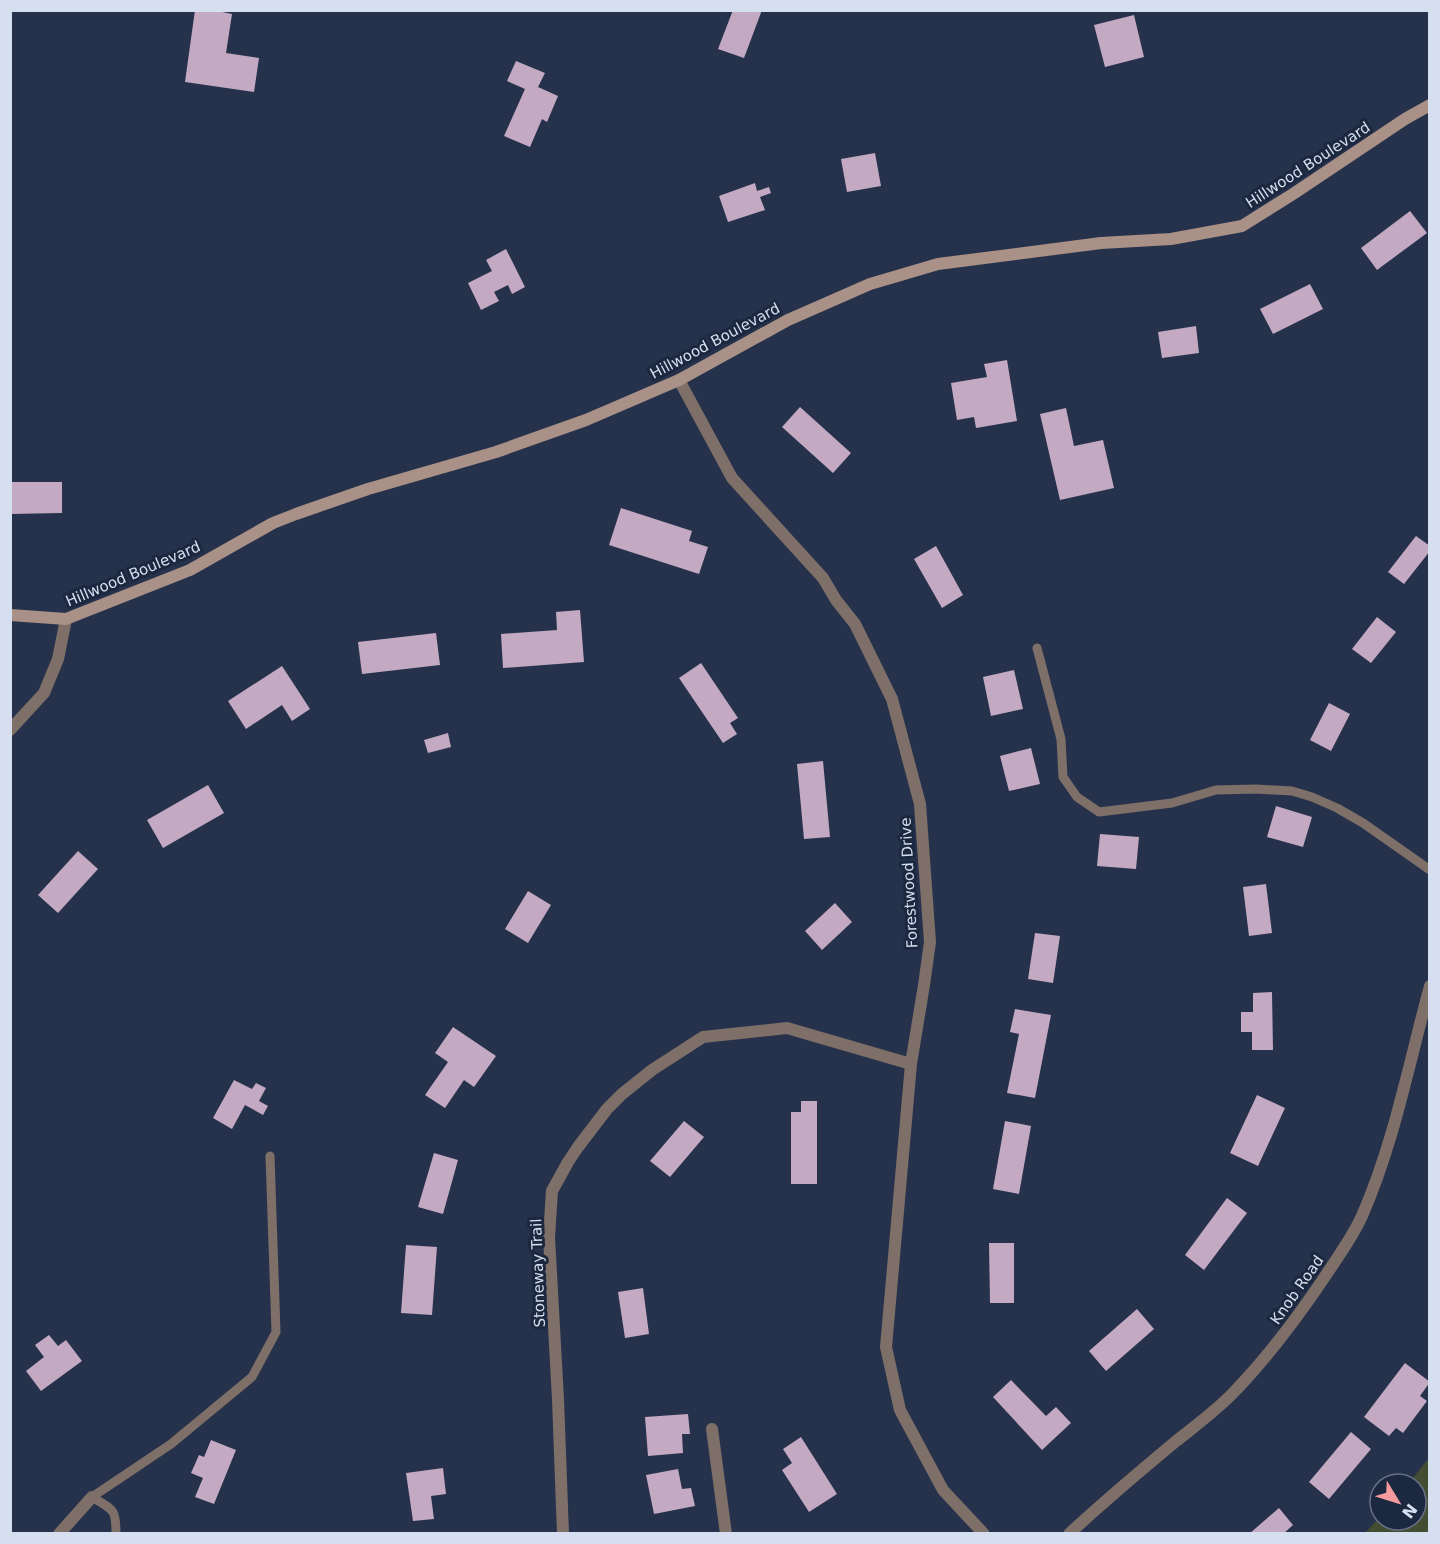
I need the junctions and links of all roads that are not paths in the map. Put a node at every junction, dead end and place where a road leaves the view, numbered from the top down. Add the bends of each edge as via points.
1 (1430, 105) edge
2 (679, 380) junction
3 (10, 615) edge
4 (66, 619) junction
5 (1037, 648) dead end
6 (10, 730) edge
7 (1430, 870) edge
8 (1430, 986) edge
9 (911, 1064) junction
10 (270, 1156) dead end
11 (712, 1429) dead end
12 (92, 1497) junction
13 (59, 1533) edge
14 (116, 1533) edge
15 (563, 1533) edge
16 (726, 1533) edge
17 (984, 1533) edge
18 (1069, 1533) edge

1 - 2 street, Hillwood Boulevard via 1242,226 1171,239 1101,243 918,269 870,284 788,320
2 - 4 street, Hillwood Boulevard via 514,446 296,514 190,570
2 - 9 street, Forestwood Drive via 732,478 823,578 855,624 892,699 920,804 930,942
3 - 4 street, Hillwood Boulevard
4 - 6 street via 58,659 44,693
5 - 7 lane via 1061,740 1063,777 1077,797 1099,812 1172,803 1216,790 1292,791 1312,796 1364,823
8 - 18 street, Knob Road via 1380,1168 1362,1215 1341,1254 1270,1352 1233,1394
9 - 15 street, Stoneway Trail via 787,1028 703,1037 622,1094 578,1147 552,1191 549,1237
9 - 17 street, Forestwood Drive via 886,1347 900,1410 944,1490
10 - 12 lane via 276,1332 252,1377 171,1444
11 - 16 street
12 - 13 street
12 - 14 lane via 116,1516

